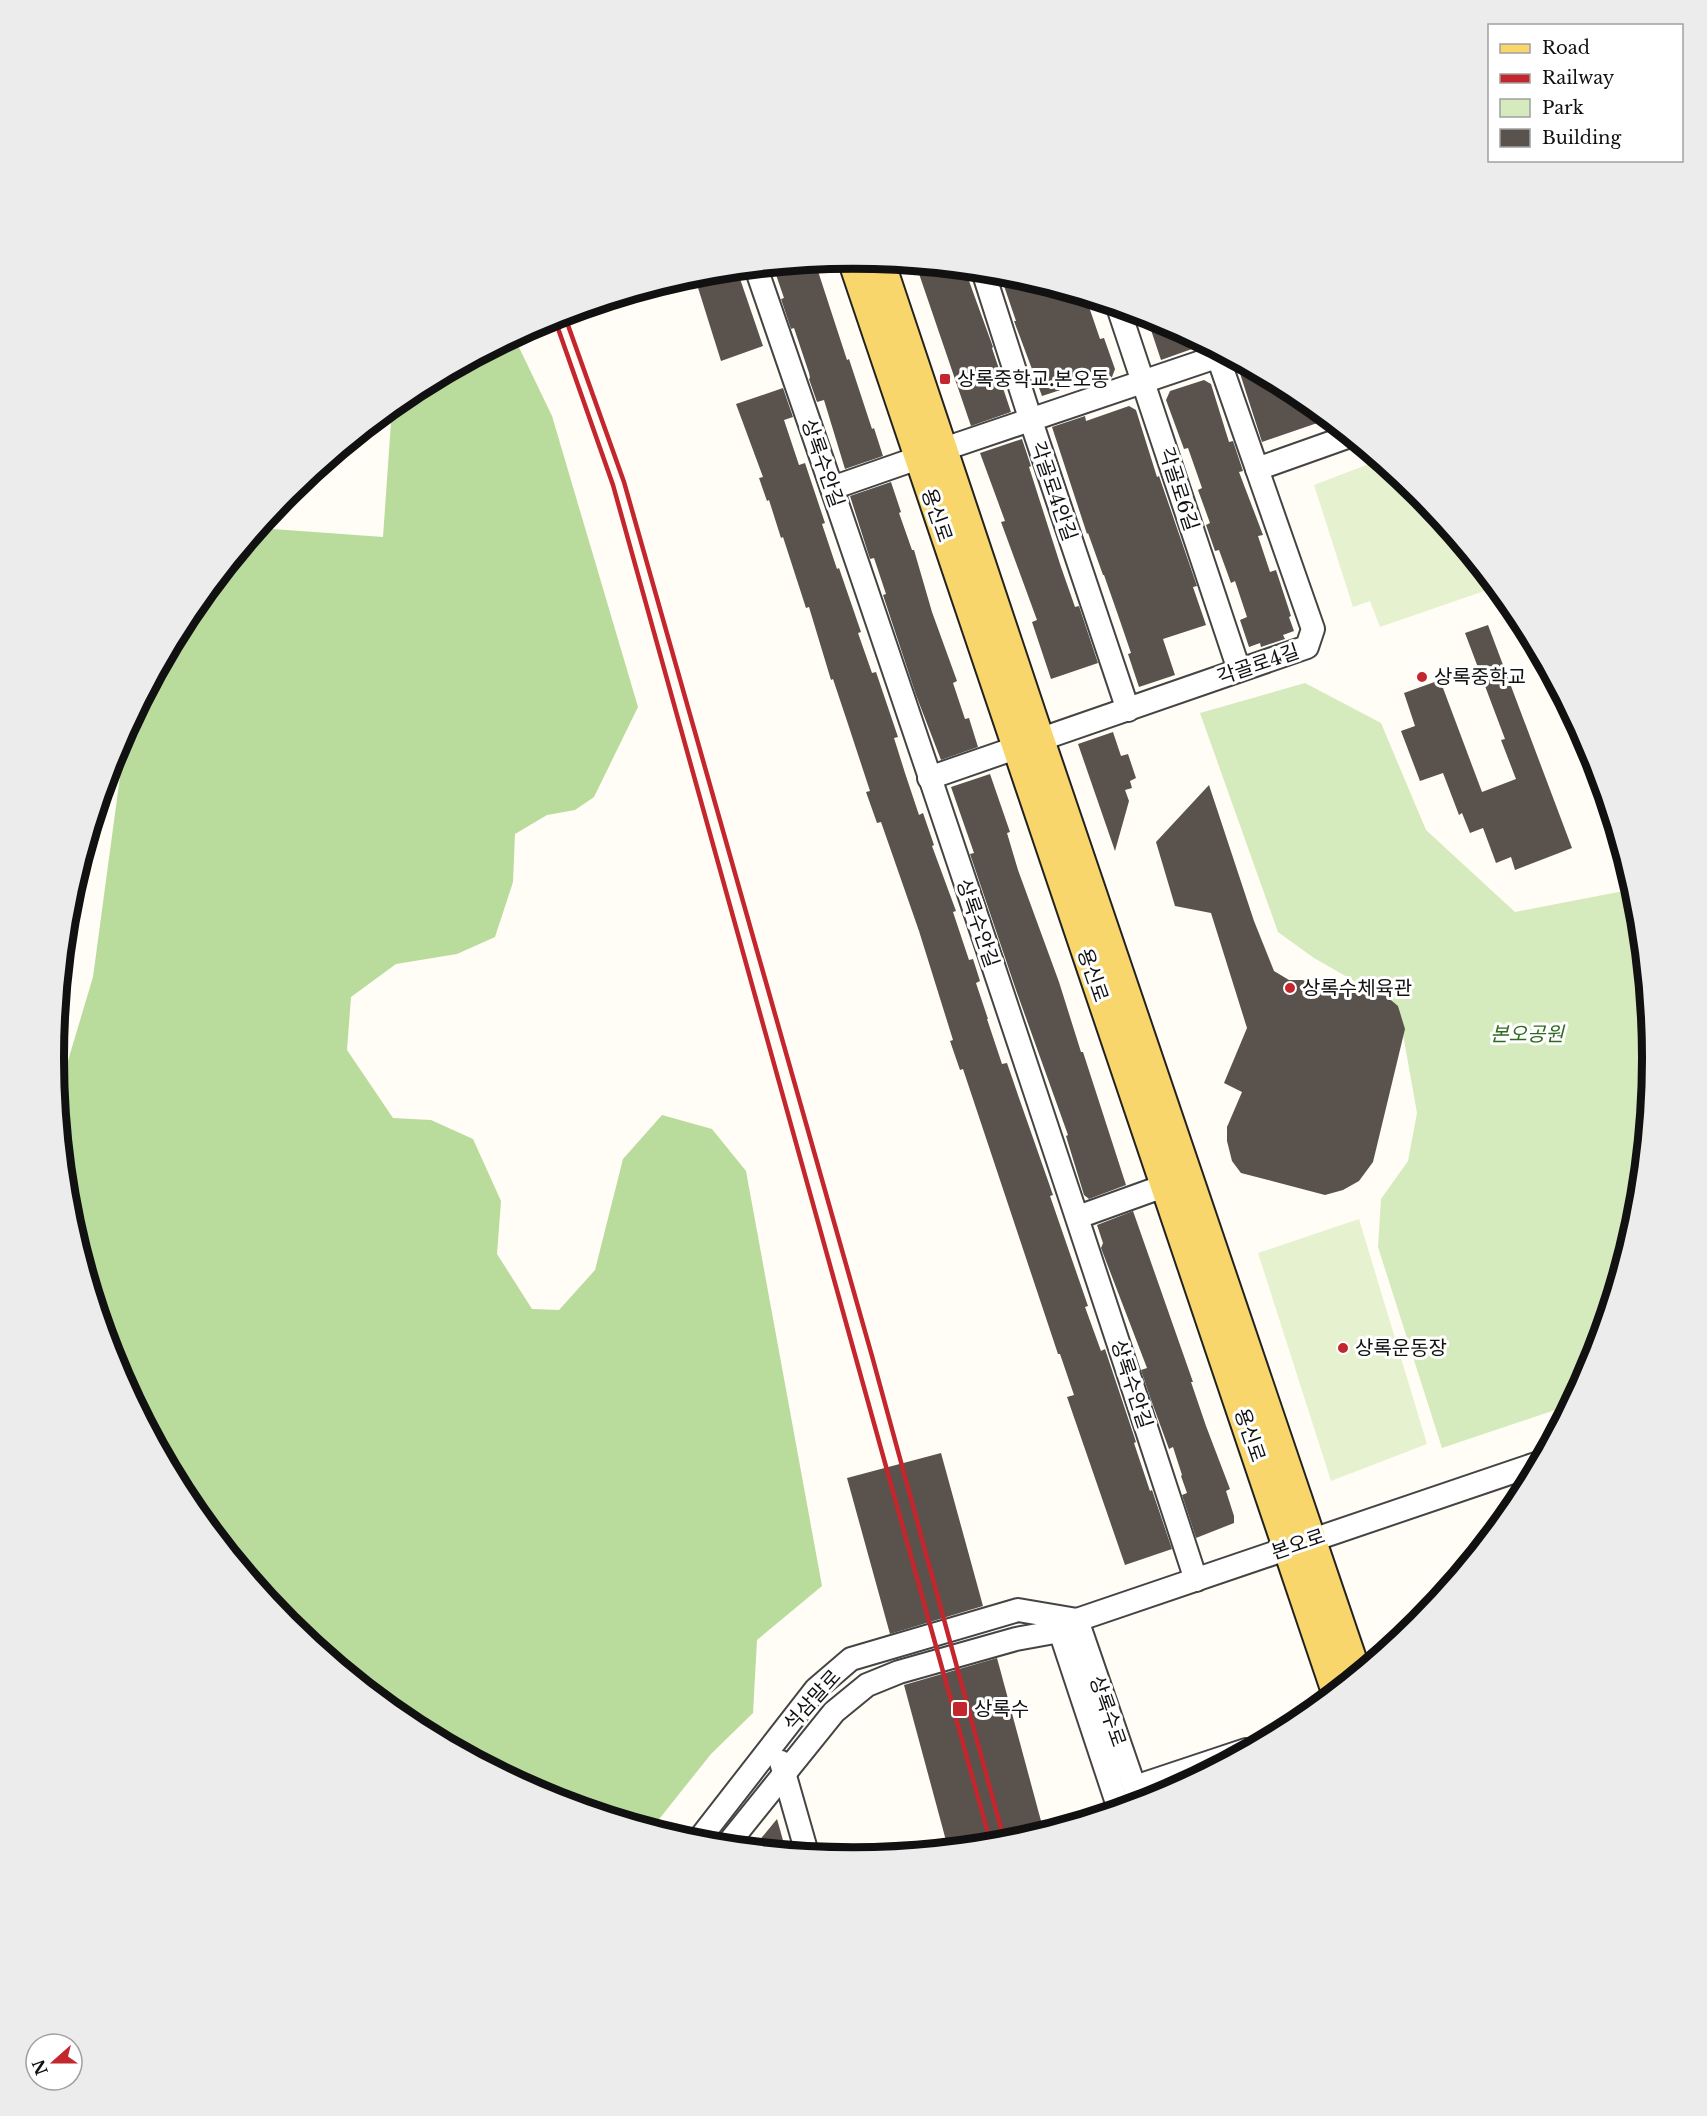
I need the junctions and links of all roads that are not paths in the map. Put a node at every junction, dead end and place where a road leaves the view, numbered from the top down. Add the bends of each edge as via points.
1 (856, 269) edge
2 (882, 270) edge
3 (759, 275) edge
4 (986, 281) edge
5 (1121, 316) edge
6 (1215, 357) edge
7 (1223, 361) edge
8 (1143, 382) junction
9 (1031, 421) junction
10 (1342, 439) edge
11 (931, 454) junction
12 (1257, 469) junction
13 (832, 488) junction
14 (1239, 670) junction
15 (1128, 710) junction
16 (1028, 744) junction
17 (929, 778) junction
18 (1164, 1186) junction
19 (1078, 1217) junction
20 (1525, 1472) edge
21 (1300, 1544) junction
22 (1196, 1580) junction
23 (1069, 1625) junction
24 (1354, 1667) edge
25 (1334, 1684) edge
26 (775, 1742) junction
27 (784, 1773) junction
28 (1137, 1794) edge
29 (1117, 1801) edge
30 (704, 1833) edge
31 (733, 1837) edge
32 (805, 1845) edge

1 - 11 main road, 용신로
2 - 11 main road, 용신로
3 - 13 street, 상록수안길
4 - 9 street, 각골로4안길
5 - 8 street, 각골로6길
6 - 8 street
7 - 12 street
8 - 9 street
8 - 14 street, 각골로6길
9 - 11 street
9 - 15 street, 각골로4안길
10 - 12 street
11 - 13 street
11 - 16 main road, 용신로
12 - 14 street, 각골로4길 via 1313,629 1307,646
13 - 17 street, 상록수안길
14 - 15 street, 각골로4길
15 - 16 street, 각골로4길
16 - 17 street, 각골로4길
16 - 18 main road, 용신로
16 - 21 main road, 용신로
17 - 19 street, 상록수안길
18 - 19 street
18 - 21 main road, 용신로
19 - 22 street, 상록수안길
20 - 21 street, 본오로
21 - 22 street, 본오로
21 - 24 main road, 용신로
21 - 25 main road, 용신로
22 - 23 street, 본오로
23 - 26 street, 석삼말로 via 1018,1610 851,1659 816,1689
23 - 27 street, 석삼말로 via 899,1672 867,1685 834,1712
23 - 28 street, 상록수로
23 - 29 street, 상록수로
26 - 27 street
26 - 30 street, 석삼말로
27 - 31 street, 석삼말로
27 - 32 street

